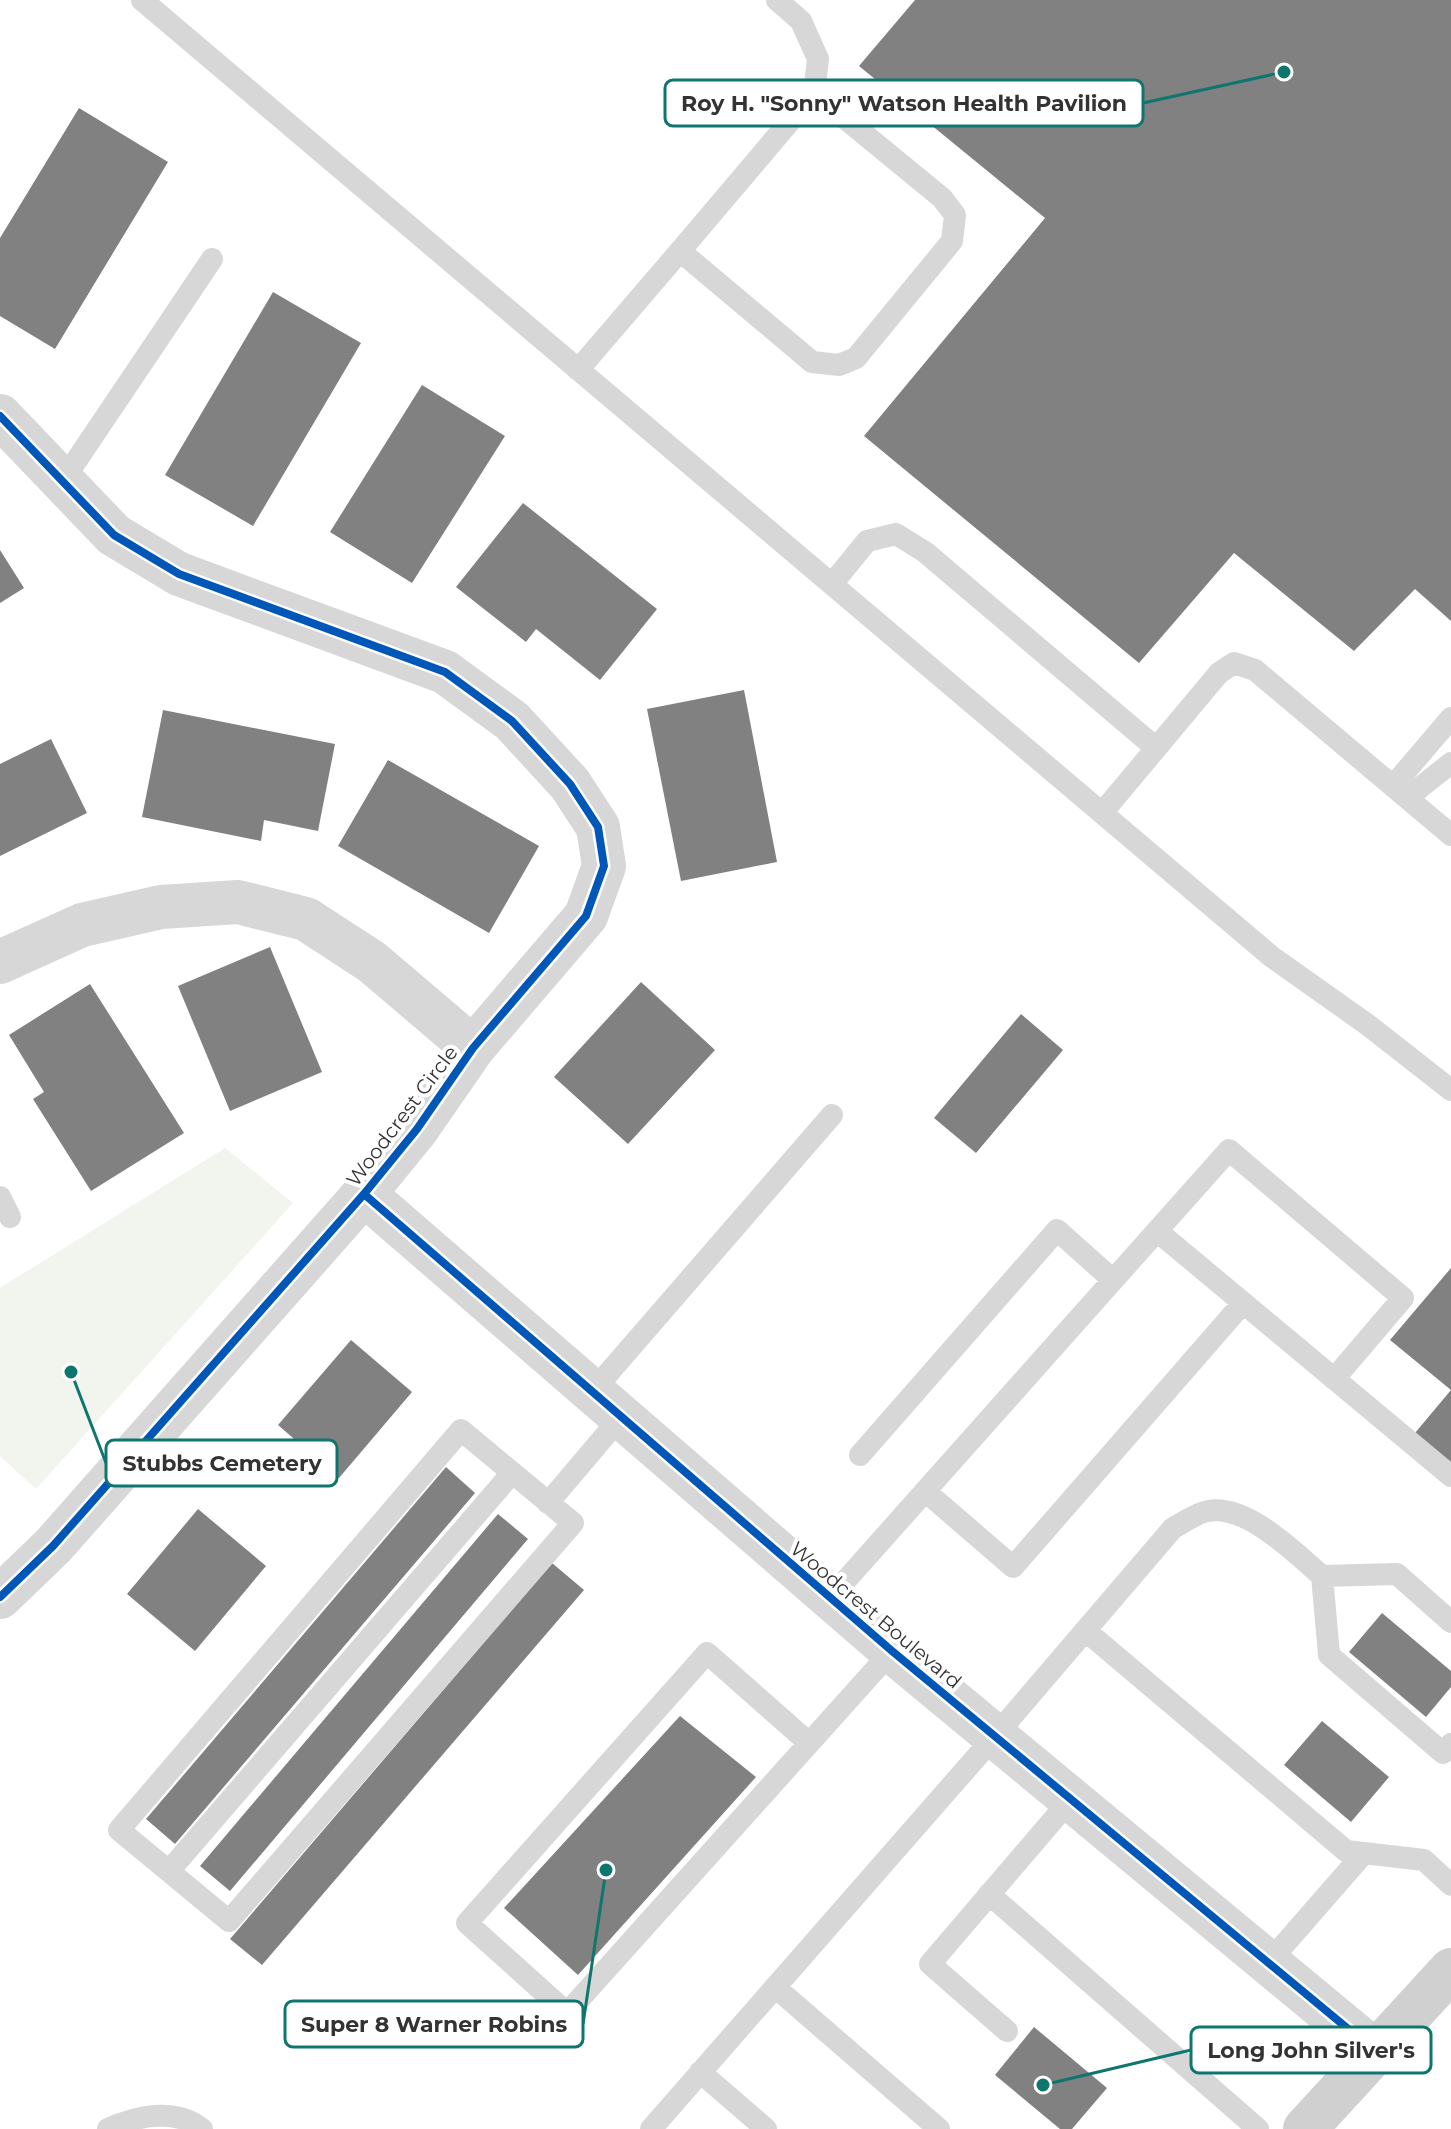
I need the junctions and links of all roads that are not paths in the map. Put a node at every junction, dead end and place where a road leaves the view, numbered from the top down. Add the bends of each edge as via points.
1 (142, 0) edge
2 (777, 0) edge
3 (814, 93) junction
4 (680, 251) junction
5 (212, 259) dead end
6 (578, 370) junction
7 (0, 416) edge
8 (62, 482) junction
9 (832, 584) junction
10 (1451, 718) edge
11 (1156, 748) junction
12 (1451, 763) edge
13 (1400, 792) junction
14 (1102, 813) junction
15 (1451, 835) edge
16 (0, 962) edge
17 (473, 1048) junction
18 (1451, 1090) edge
19 (832, 1115) dead end
20 (364, 1194) junction
21 (1157, 1231) junction
22 (1113, 1280) junction
23 (1243, 1303) junction
24 (1334, 1379) junction
25 (607, 1404) junction
26 (860, 1455) dead end
27 (512, 1473) junction
28 (1451, 1476) edge
29 (925, 1491) junction
30 (548, 1503) junction
31 (1322, 1576) junction
32 (0, 1597) edge
33 (830, 1598) junction
34 (1451, 1622) edge
35 (1086, 1631) junction
36 (892, 1651) junction
37 (995, 1736) junction
38 (809, 1743) junction
39 (1451, 1744) edge
40 (1071, 1799) junction
41 (1364, 1853) junction
42 (169, 1871) junction
43 (1451, 1885) edge
44 (989, 1894) junction
45 (1269, 1962) junction
46 (1451, 1970) edge
47 (775, 1987) junction
48 (1007, 2031) dead end
49 (1376, 2052) junction
50 (700, 2072) junction
51 (108, 2129) edge
52 (202, 2129) edge
53 (651, 2129) edge
54 (766, 2129) edge
55 (939, 2129) edge
56 (1258, 2129) edge
57 (1305, 2129) edge

1 - 6 lane
2 - 3 lane via 801,21 818,59
3 - 4 lane
3 - 4 lane via 942,198 955,215 952,241 856,358 839,365 812,362
4 - 6 lane
5 - 8 lane
6 - 9 lane
7 - 8 street, Woodcrest Circle
8 - 17 street, Woodcrest Circle via 114,535 179,574 445,672 512,721 570,784 598,827 604,866 586,916
9 - 11 lane via 867,541 896,534 925,552
9 - 14 lane
10 - 13 lane
11 - 13 lane via 1219,673 1234,663 1255,670
11 - 14 lane
12 - 13 lane
13 - 15 lane
14 - 18 lane via 1272,957
16 - 17 street via 82,925 161,907 238,902 306,919 372,962
17 - 20 street, Woodcrest Circle
19 - 25 lane
20 - 25 street, Woodcrest Boulevard
20 - 32 street, Woodcrest Circle via 53,1546
21 - 22 lane
21 - 23 lane
21 - 24 lane via 1229,1150 1403,1298
22 - 26 lane via 1057,1230
22 - 29 lane
23 - 24 lane
23 - 29 lane via 1013,1567
24 - 28 lane
25 - 30 lane
25 - 33 street, Woodcrest Boulevard
27 - 30 lane
27 - 42 lane
27 - 42 lane via 461,1430 119,1830
29 - 33 lane
30 - 42 lane via 573,1523 229,1921
31 - 34 lane via 1397,1574
31 - 35 lane via 1243,1515 1208,1511 1173,1528
31 - 39 lane via 1329,1655 1443,1753
33 - 36 street, Woodcrest Boulevard
35 - 37 lane
35 - 41 lane via 1346,1851
36 - 37 street, Woodcrest Boulevard
36 - 38 lane
37 - 40 street, Woodcrest Boulevard
37 - 47 lane
38 - 38 lane via 567,2013 467,1923 707,1653
40 - 44 lane
40 - 45 street, Woodcrest Boulevard
41 - 43 lane via 1424,1860
41 - 45 lane
44 - 48 lane via 930,1964
44 - 56 lane
45 - 49 street, Woodcrest Boulevard
46 - 49 main road
47 - 50 lane
47 - 55 lane
49 - 57 main road
50 - 53 lane
50 - 54 lane
51 - 52 lane via 141,2116 175,2117

